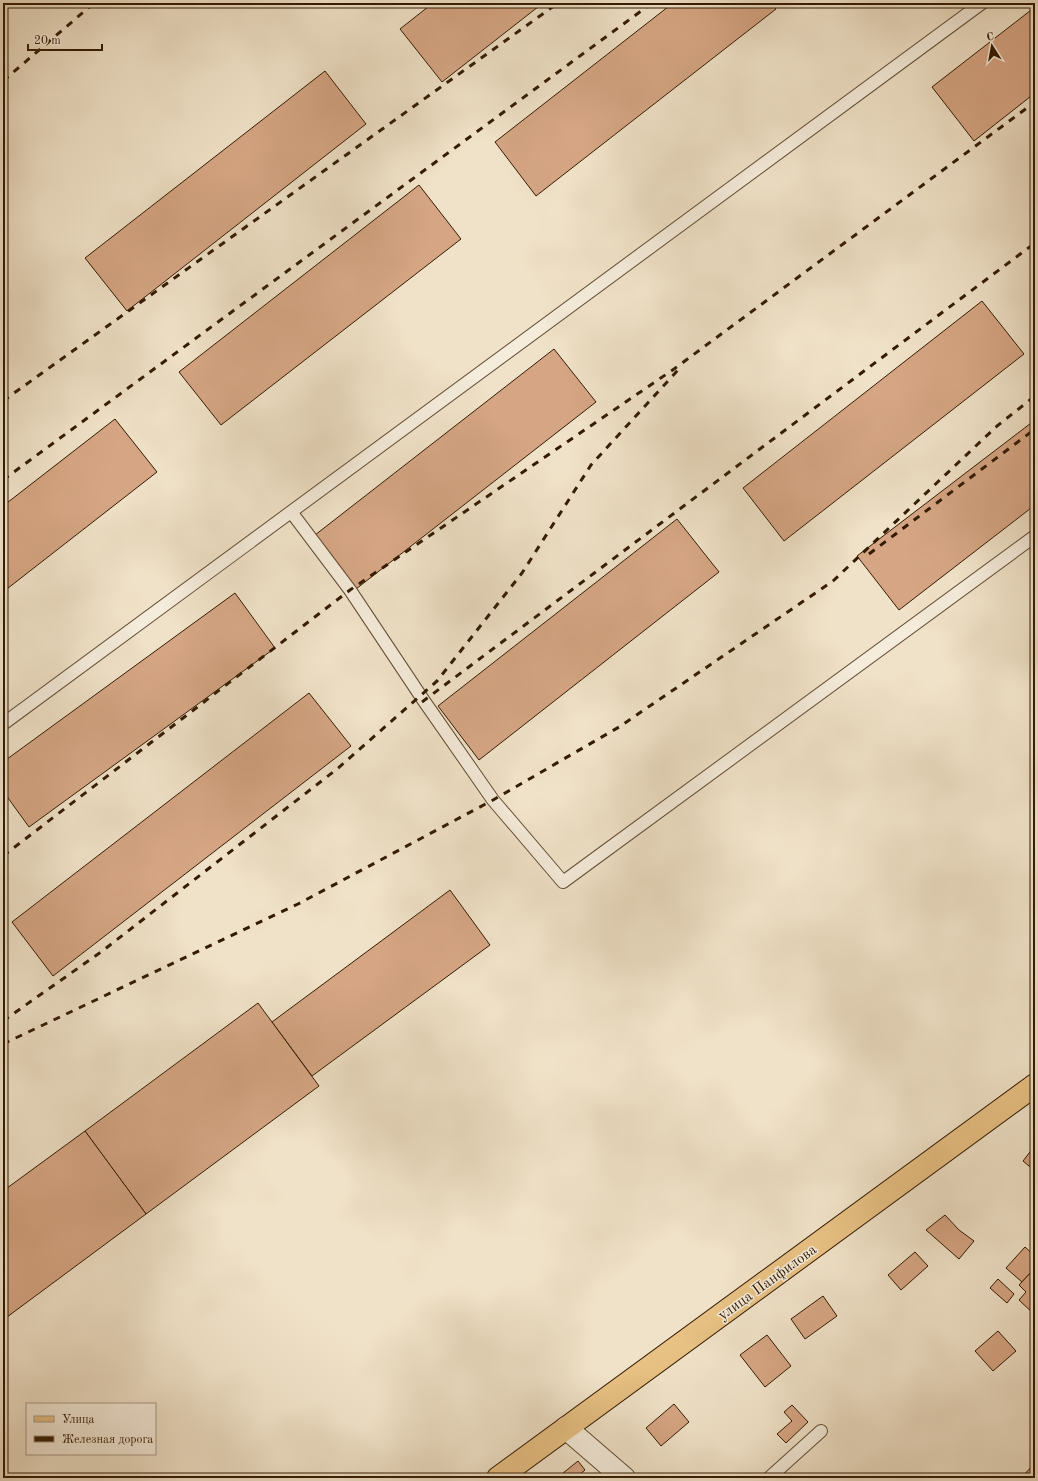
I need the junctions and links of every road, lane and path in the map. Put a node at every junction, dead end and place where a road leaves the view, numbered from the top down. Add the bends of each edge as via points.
1 (982, 3) edge
2 (292, 513) junction
3 (1035, 536) edge
4 (3, 724) edge
5 (1035, 1085) edge
6 (566, 1428) junction
7 (821, 1431) dead end
8 (498, 1478) edge
9 (624, 1478) edge
10 (769, 1478) edge

1 - 2 lane
2 - 3 lane via 350,590 493,800 562,882
2 - 4 lane
5 - 6 main road, улица Панфилова
6 - 8 main road, улица Панфилова
6 - 9 street
7 - 10 lane

